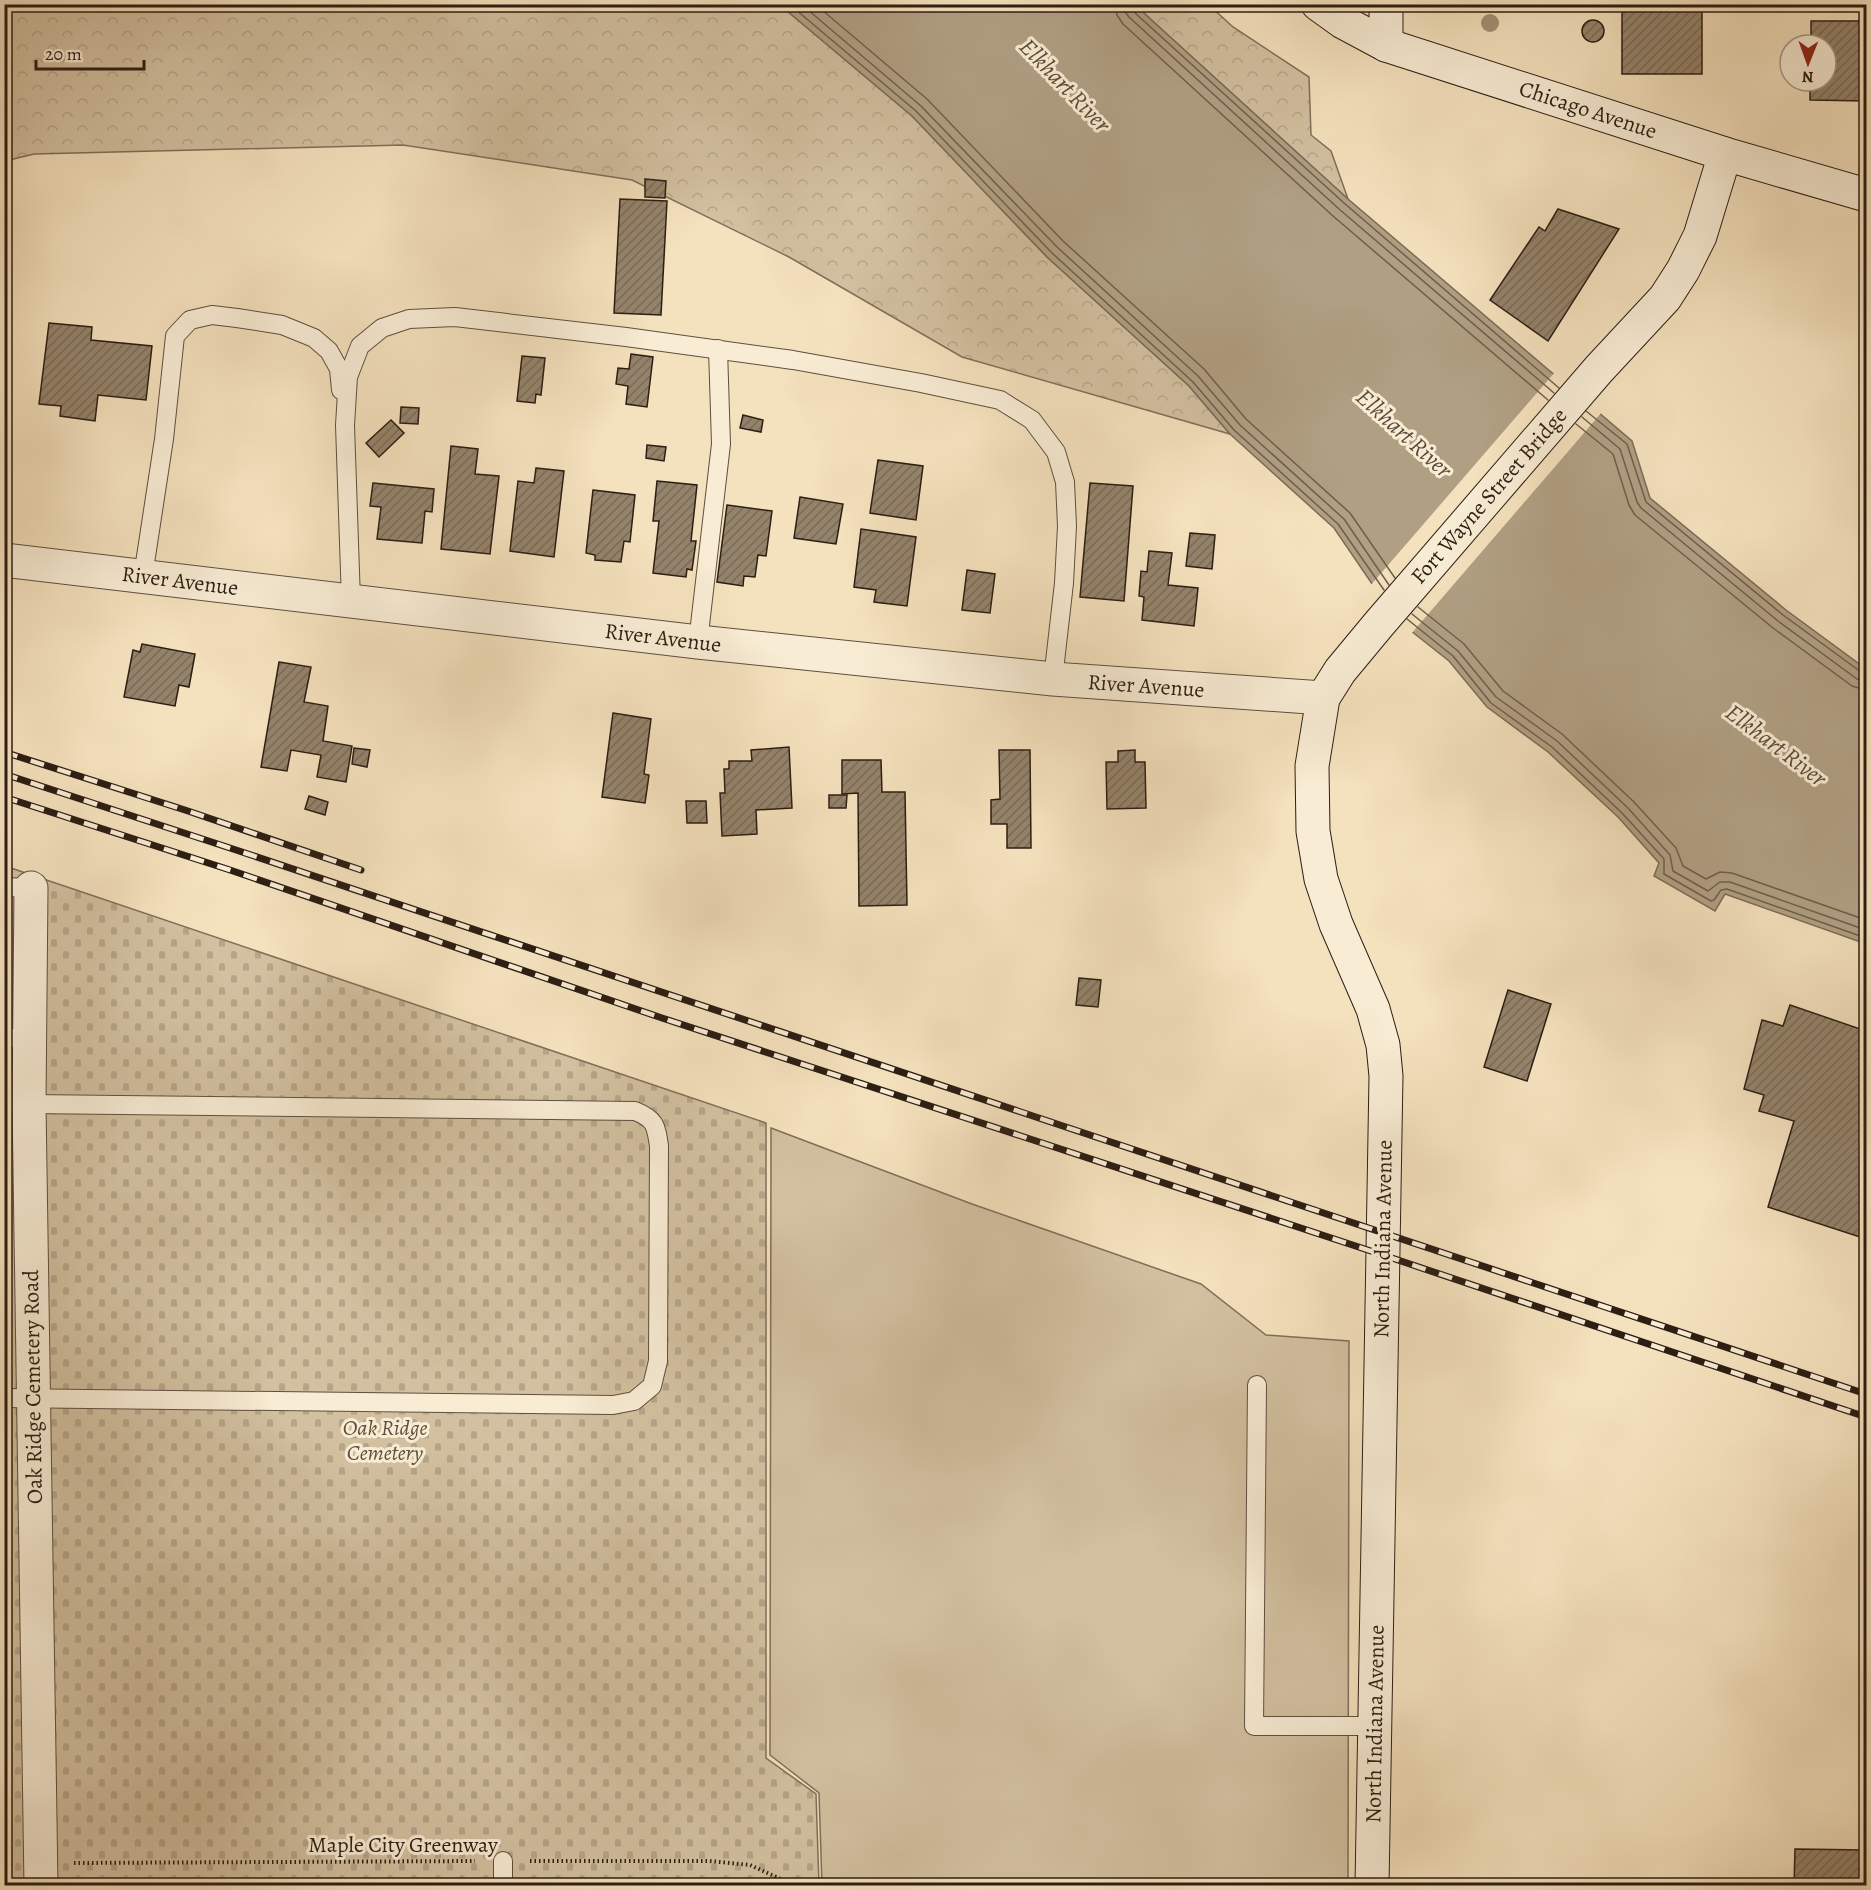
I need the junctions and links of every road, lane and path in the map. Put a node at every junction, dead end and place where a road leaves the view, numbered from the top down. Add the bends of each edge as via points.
1 (1318, 4) edge
2 (1386, 4) edge
3 (1386, 45) junction
4 (1725, 154) junction
5 (1866, 195) edge
6 (718, 350) junction
7 (345, 425) junction
8 (4, 560) edge
9 (143, 576) junction
10 (351, 600) junction
11 (1379, 624) joint
12 (698, 642) junction
13 (1053, 679) junction
14 (1323, 698) junction
15 (18, 888) edge
16 (17, 1038) edge
17 (29, 1104) junction
18 (1257, 1385) dead end
19 (19, 1398) edge
20 (1375, 1726) junction
21 (503, 1861) junction
22 (41, 1874) edge
23 (503, 1886) edge
24 (796, 1886) edge
25 (1372, 1886) edge

1 - 3 street, Chicago Avenue
2 - 3 street
3 - 4 street, Chicago Avenue
4 - 5 street, Chicago Avenue
4 - 11 street, Fort Wayne Street Bridge via 1700,236 1658,306
6 - 7 lane via 455,317 409,319 382,328 360,346 348,377
6 - 12 lane via 721,444
6 - 13 lane via 794,360 1000,400 1032,420 1056,452 1065,482 1064,583
7 - 9 lane via 339,369 329,351 314,338 282,325 237,318 212,315 190,320 175,336
7 - 10 lane
8 - 9 street, River Avenue
9 - 10 street, River Avenue
10 - 12 street, River Avenue
11 - 14 street, North Indiana Avenue
12 - 13 street, River Avenue
13 - 14 street, River Avenue
14 - 20 street, North Indiana Avenue via 1312,766 1313,831 1321,879 1336,924 1373,1009 1386,1076
15 - 16 street, Oak Ridge Cemetery Road
16 - 17 street, Oak Ridge Cemetery Road
17 - 19 street, Oak Ridge Cemetery Road
17 - 19 lane via 634,1111 647,1116 656,1126 659,1146 658,1361 652,1386 634,1401 613,1405
18 - 20 lane via 1254,1726
19 - 22 street, Oak Ridge Cemetery Road
20 - 25 street, North Indiana Avenue
21 - 22 path, Maple City Greenway
21 - 23 lane
21 - 24 path, Maple City Greenway via 710,1861 750,1865

